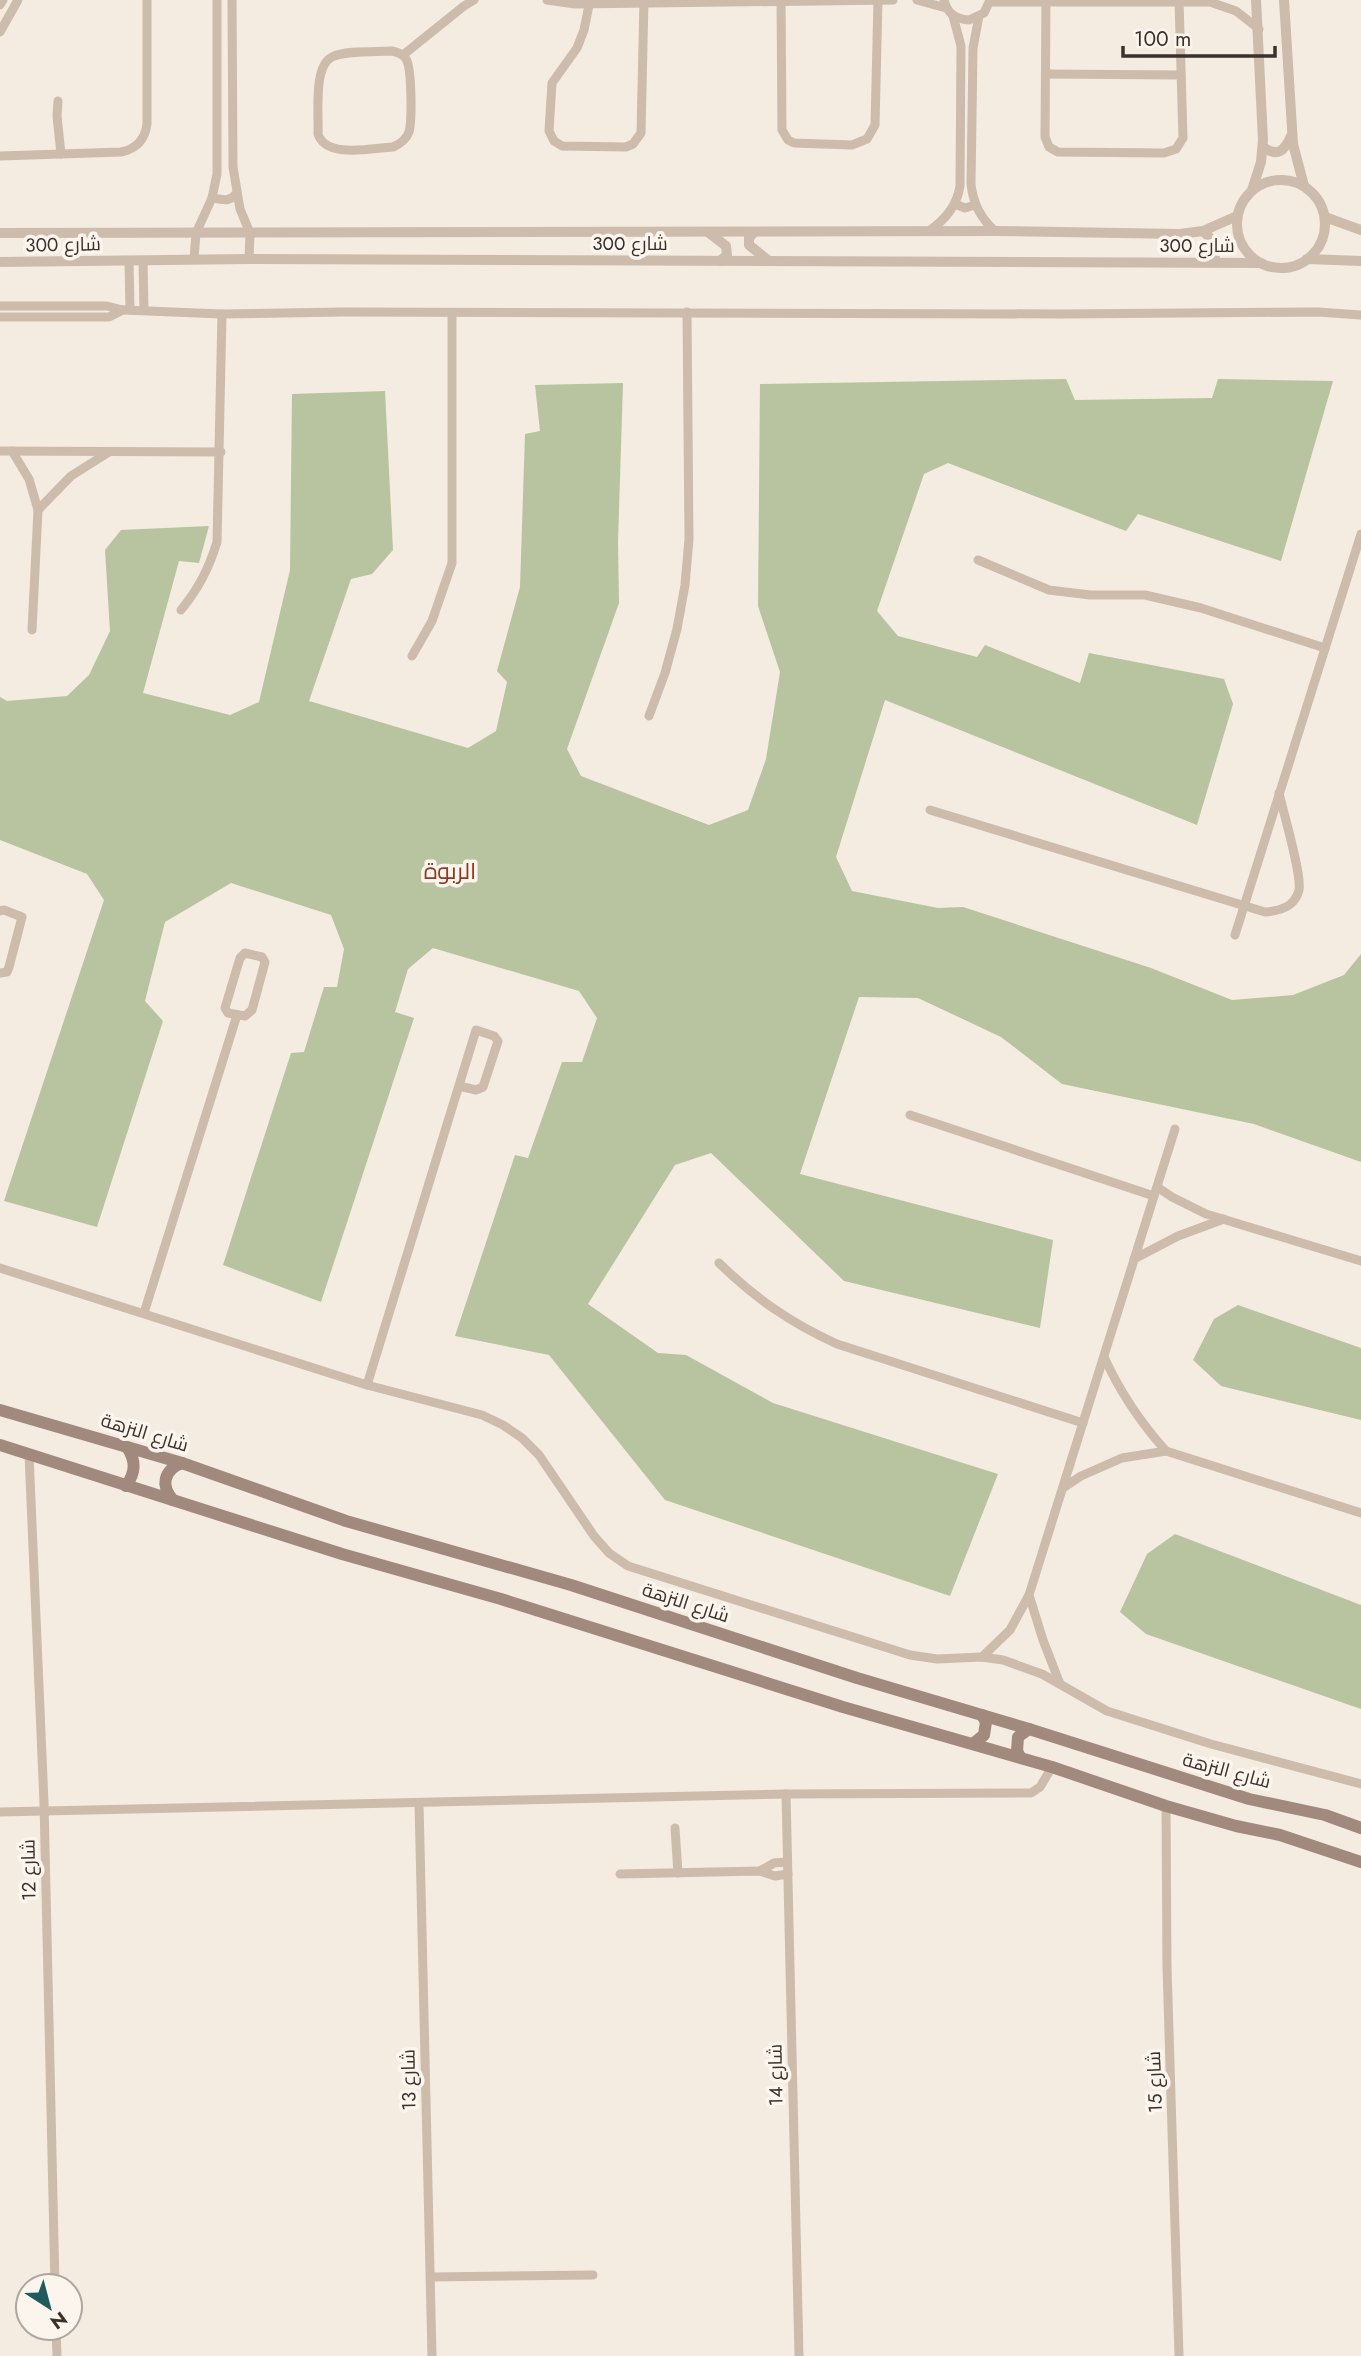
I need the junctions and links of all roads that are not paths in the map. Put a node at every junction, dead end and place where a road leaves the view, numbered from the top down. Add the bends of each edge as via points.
1 (3, 0) edge
2 (18, 0) edge
3 (147, 0) edge
4 (217, 0) edge
5 (232, 0) edge
6 (474, 0) edge
7 (547, 0) edge
8 (878, 0) edge
9 (893, 0) edge
10 (917, 0) edge
11 (1256, 0) edge
12 (1284, 0) edge
13 (644, 1) edge
14 (781, 1) edge
15 (990, 1) edge
16 (1045, 1) edge
17 (1179, 1) edge
18 (590, 2) edge
19 (466, 3) edge
20 (0, 5) edge
21 (948, 8) edge
22 (979, 16) junction
23 (1259, 29) junction
24 (0, 32) edge
25 (403, 55) junction
26 (1046, 74) junction
27 (1181, 75) junction
28 (58, 101) dead end
29 (1293, 133) junction
30 (1263, 147) junction
31 (61, 154) junction
32 (0, 156) edge
33 (1304, 186) junction
34 (1252, 190) junction
35 (236, 194) junction
36 (212, 198) junction
37 (955, 204) junction
38 (975, 205) junction
39 (1237, 216) junction
40 (1325, 217) junction
41 (995, 230) junction
42 (1361, 230) edge
43 (929, 231) junction
44 (1203, 231) junction
45 (708, 232) junction
46 (754, 232) junction
47 (0, 233) edge
48 (196, 233) junction
49 (250, 233) junction
50 (194, 259) junction
51 (249, 259) junction
52 (1307, 259) junction
53 (129, 261) junction
54 (143, 261) junction
55 (720, 261) junction
56 (769, 261) junction
57 (1361, 261) edge
58 (0, 262) edge
59 (1214, 262) junction
60 (1261, 263) junction
61 (0, 306) edge
62 (126, 310) junction
63 (144, 310) junction
64 (687, 312) junction
65 (452, 313) junction
66 (222, 314) junction
67 (1361, 315) edge
68 (0, 317) edge
69 (0, 451) edge
70 (12, 451) junction
71 (111, 452) junction
72 (220, 452) junction
73 (38, 510) junction
74 (1361, 534) edge
75 (978, 560) dead end
76 (181, 610) dead end
77 (32, 630) dead end
78 (1325, 648) junction
79 (412, 656) dead end
80 (649, 716) dead end
81 (1279, 793) junction
82 (930, 810) dead end
83 (1244, 906) junction
84 (0, 911) edge
85 (1236, 935) dead end
86 (0, 973) edge
87 (237, 1015) junction
88 (459, 1086) junction
89 (910, 1115) dead end
90 (1175, 1129) dead end
91 (1155, 1191) junction
92 (1224, 1219) junction
93 (1134, 1259) junction
94 (1361, 1261) edge
95 (719, 1263) dead end
96 (0, 1268) edge
97 (144, 1313) junction
98 (1104, 1356) junction
99 (367, 1385) junction
100 (0, 1410) edge
101 (1083, 1423) junction
102 (0, 1445) edge
103 (127, 1447) junction
104 (1166, 1451) junction
105 (29, 1454) junction
106 (182, 1463) junction
107 (127, 1486) junction
108 (1063, 1488) junction
109 (173, 1500) junction
110 (1361, 1513) edge
111 (1029, 1595) junction
112 (982, 1657) junction
113 (1060, 1684) junction
114 (982, 1715) junction
115 (1029, 1729) junction
116 (974, 1743) junction
117 (1020, 1757) junction
118 (1052, 1767) junction
119 (1361, 1784) edge
120 (786, 1794) junction
121 (419, 1803) junction
122 (1166, 1806) junction
123 (44, 1810) junction
124 (0, 1812) edge
125 (675, 1828) dead end
126 (1361, 1828) edge
127 (787, 1862) junction
128 (1361, 1862) edge
129 (760, 1871) junction
130 (678, 1873) junction
131 (620, 1874) dead end
132 (788, 1874) junction
133 (55, 2272) edge
134 (593, 2275) dead end
135 (431, 2277) junction
136 (432, 2356) edge
137 (799, 2356) edge
138 (1179, 2356) edge

1 - 20 street
2 - 24 street
3 - 31 street via 144,138 121,152
4 - 36 street via 217,174
5 - 35 street
6 - 19 street
7 - 18 street
8 - 9 street
8 - 14 street
8 - 14 street via 875,125 867,139 852,145 794,143 784,136
10 - 21 street
11 - 23 street
12 - 29 street
13 - 14 street
13 - 18 street
13 - 18 street via 643,126 638,139 620,148 562,146 549,131 552,83 577,48
15 - 16 street
15 - 22 street
16 - 17 street
16 - 26 street
17 - 23 street via 1223,5
17 - 27 street
19 - 25 street
21 - 22 street via 969,20
21 - 37 street via 961,46 960,186
22 - 38 street via 973,48 971,184
23 - 30 street
25 - 25 street via 409,65 410,127 404,141 393,147 339,150 323,144 318,134 319,77 326,61 342,54 392,51
26 - 27 street
26 - 27 street via 1045,137 1053,150 1164,153 1177,149 1183,138
28 - 31 street
29 - 30 street via 1279,152
29 - 33 street
30 - 34 street
31 - 32 street
33 - 34 street via 1283,180
33 - 40 street via 1318,199
34 - 39 street
35 - 36 street via 224,201
35 - 49 street
36 - 48 street
37 - 38 street
37 - 43 street
38 - 41 street
39 - 44 street, شارع 300
39 - 60 street via 1244,248
40 - 42 street
40 - 52 street via 1322,240
41 - 43 street, شارع 300
41 - 44 street, شارع 300
43 - 46 street, شارع 300
44 - 59 street via 1212,241
45 - 46 street, شارع 300
45 - 49 street, شارع 300
45 - 55 street via 726,246 727,255
46 - 56 street via 749,245
47 - 48 street, شارع 300
48 - 49 street, شارع 300
48 - 50 street
49 - 51 street
50 - 51 street, شارع 300
50 - 54 street, شارع 300
51 - 55 street, شارع 300
52 - 57 street
52 - 60 street via 1279,268
53 - 54 street, شارع 300
53 - 58 street, شارع 300
53 - 62 street
54 - 63 street
55 - 56 street, شارع 300
56 - 59 street, شارع 300
59 - 60 street, شارع 300
61 - 62 street
62 - 63 street
62 - 68 street via 109,317
63 - 66 street
64 - 65 street
64 - 67 street
64 - 80 street via 689,539 685,585 665,673
65 - 66 street
65 - 79 street via 452,564 432,621
66 - 72 street
69 - 70 street
70 - 71 street
70 - 73 street via 29,479
71 - 72 street
71 - 73 street via 71,476
72 - 76 street via 217,542 198,590
73 - 77 street
74 - 78 street
75 - 78 street via 1049,590 1146,594
78 - 81 street
81 - 83 street
81 - 83 street via 1299,889 1293,902 1280,911
82 - 83 street
83 - 85 street
84 - 86 street via 22,917 9,967
87 - 87 street via 252,1010 265,962 262,957 245,953 240,958 225,1008
87 - 97 street
88 - 88 street via 483,1087 498,1041 494,1036 476,1030
88 - 99 street
89 - 91 street
90 - 91 street
91 - 92 street
91 - 93 street
92 - 93 street
92 - 94 street
93 - 98 street
95 - 101 street via 774,1310 837,1344
96 - 97 street
97 - 99 street
98 - 101 street
98 - 104 street via 1130,1407
99 - 112 street via 482,1415 522,1438 594,1536 628,1566 910,1655
100 - 103 main road, شارع النزهة
101 - 108 street
102 - 105 main road
103 - 106 main road, شارع النزهة
103 - 107 main road via 135,1467
104 - 108 street via 1122,1458
104 - 110 street
105 - 107 main road
105 - 123 street, شارع 12
106 - 109 main road via 173,1467 164,1483
106 - 114 main road, شارع النزهة via 346,1521 571,1585
107 - 109 main road
108 - 111 street
109 - 116 main road
111 - 112 street via 1010,1630
111 - 113 street
112 - 113 street via 1023,1666
113 - 119 street via 1107,1711
114 - 115 main road, شارع النزهة
114 - 116 main road via 984,1735
115 - 117 main road via 1018,1737
115 - 126 main road, شارع النزهة via 1249,1799 1325,1815
116 - 117 main road
117 - 118 main road
118 - 120 street via 1031,1793
118 - 122 main road
120 - 121 street
120 - 127 street, شارع 14
121 - 123 street
121 - 135 street, شارع 13
122 - 128 main road via 1280,1835
122 - 138 street, شارع 15
123 - 124 street
123 - 133 street, شارع 12
125 - 130 street
127 - 129 street
127 - 132 street, شارع 14
129 - 130 street
129 - 132 street
130 - 131 street
132 - 137 street, شارع 14
134 - 135 street
135 - 136 street, شارع 13

